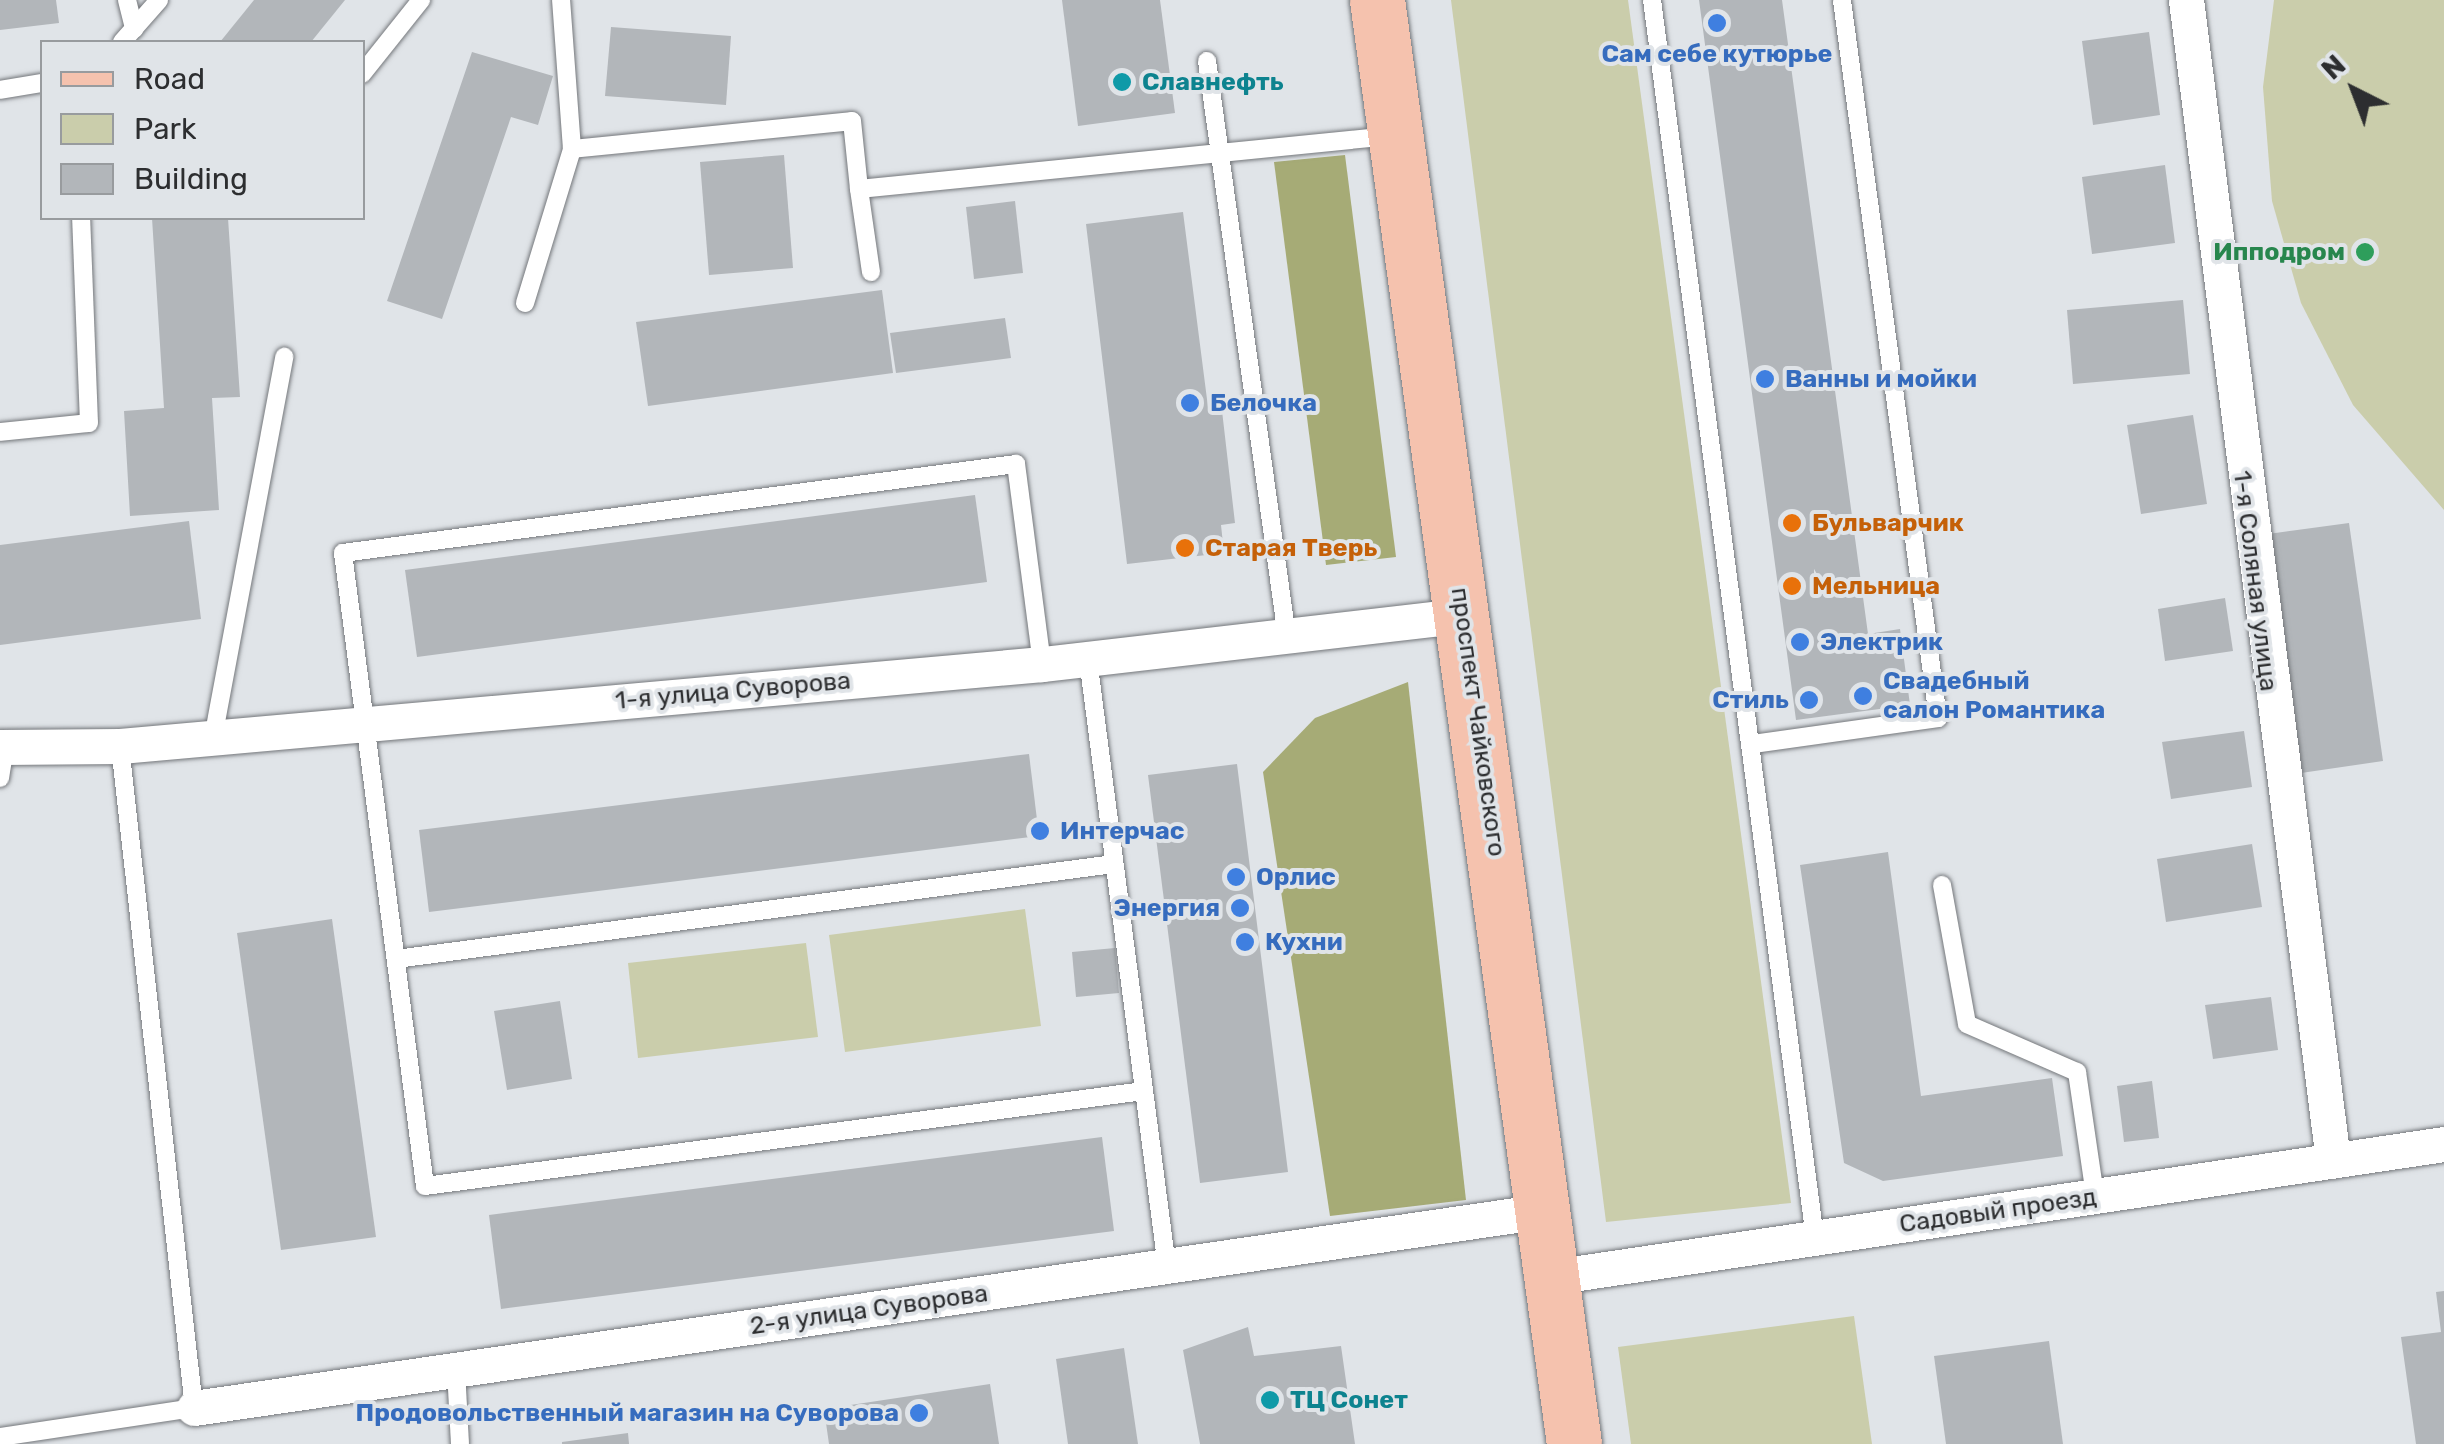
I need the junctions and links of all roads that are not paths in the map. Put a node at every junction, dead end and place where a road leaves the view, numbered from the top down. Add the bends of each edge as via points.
1 (128, 0) edge
2 (159, 0) edge
3 (421, 0) edge
4 (561, 0) edge
5 (1377, 0) edge
6 (1652, 0) edge
7 (1842, 0) edge
8 (2186, 0) edge
9 (128, 36) edge
10 (1207, 61) dead end
11 (365, 70) edge
12 (40, 83) edge
13 (0, 90) edge
14 (1396, 136) junction
15 (572, 149) junction
16 (1221, 154) junction
17 (859, 190) junction
18 (81, 220) edge
19 (871, 272) dead end
20 (525, 303) dead end
21 (284, 357) dead end
22 (0, 432) edge
23 (1464, 614) junction
24 (1287, 637) junction
25 (1088, 659) junction
26 (1042, 664) junction
27 (365, 724) junction
28 (213, 738) junction
29 (1753, 744) junction
30 (120, 746) junction
31 (2, 757) edge
32 (1114, 864) junction
33 (1942, 885) dead end
34 (396, 959) junction
35 (1144, 1091) junction
36 (2444, 1144) edge
37 (2333, 1161) junction
38 (2096, 1196) junction
39 (1544, 1212) junction
40 (1815, 1238) junction
41 (1167, 1266) junction
42 (1552, 1277) junction
43 (456, 1370) junction
44 (194, 1408) junction
45 (0, 1437) edge
46 (460, 1444) edge
47 (1574, 1444) edge

1 - 9 lane
2 - 9 lane
3 - 11 lane
4 - 15 lane
5 - 14 main road, проспект Чайковского
6 - 29 lane
7 - 29 lane via 1938,718
8 - 37 street, 1-я Соляная улица
10 - 16 lane
12 - 13 lane
14 - 16 lane
14 - 23 main road, проспект Чайковского
15 - 17 lane via 852,122
15 - 20 lane
16 - 17 lane
16 - 24 lane
17 - 19 lane
18 - 22 lane via 89,423
21 - 28 lane
23 - 24 street, 1-я улица Суворова
23 - 39 main road, проспект Чайковского
24 - 25 street, 1-я улица Суворова
25 - 26 street, 1-я улица Суворова
25 - 32 lane
26 - 27 street, 1-я улица Суворова
26 - 27 lane via 1016,464 343,553
27 - 28 street, 1-я улица Суворова
27 - 34 lane
28 - 30 street, 1-я улица Суворова
29 - 40 lane
30 - 31 street, 1-я улица Суворова
30 - 44 lane
32 - 34 lane
32 - 35 lane
33 - 38 lane via 1967,1024 2077,1072
34 - 35 lane via 426,1186
35 - 41 lane
36 - 37 street, Садовый проезд
37 - 38 street, Садовый проезд
38 - 40 street, Садовый проезд
39 - 41 street, 2-я улица Суворова
39 - 42 main road, проспект Чайковского
40 - 42 street, Садовый проезд
41 - 43 street, 2-я улица Суворова
42 - 47 main road, проспект Чайковского
43 - 44 street, 2-я улица Суворова
43 - 46 lane
44 - 45 lane

